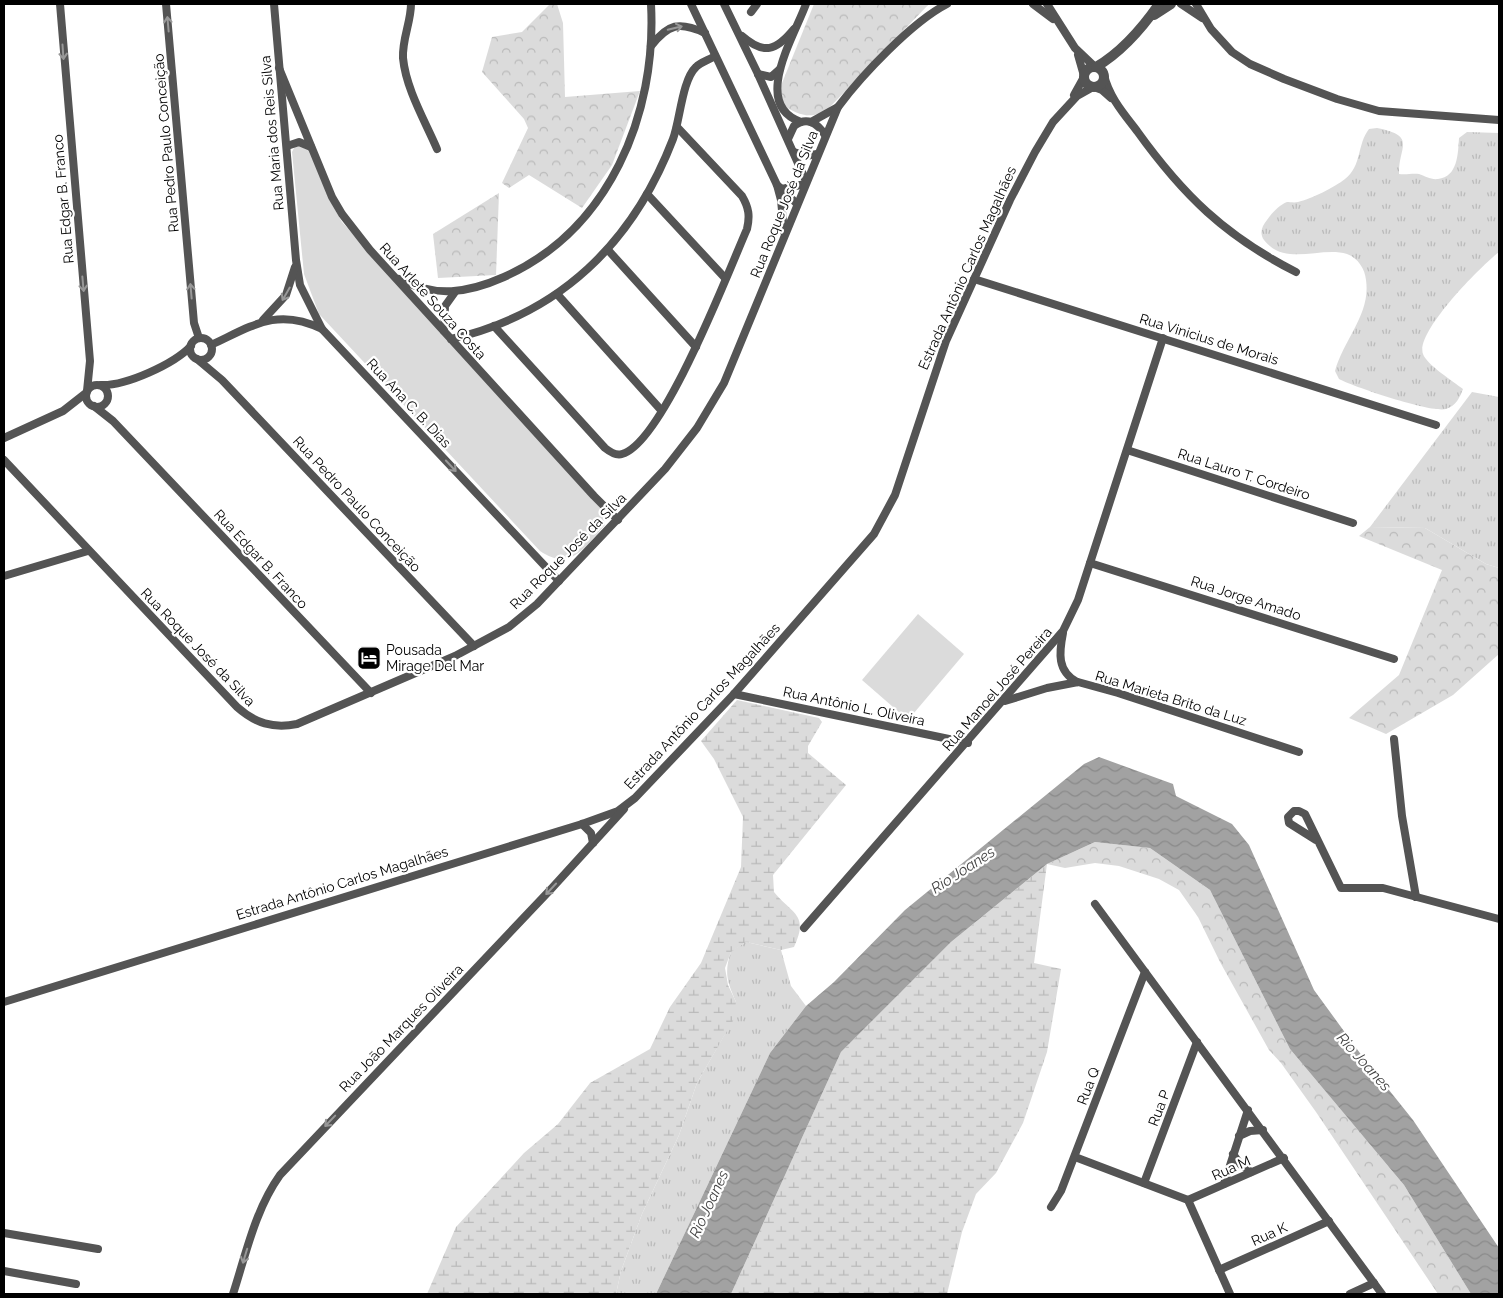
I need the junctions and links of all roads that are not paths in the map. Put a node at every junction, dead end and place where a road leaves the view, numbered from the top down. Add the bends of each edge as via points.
1 (60, 4) edge
2 (166, 4) edge
3 (274, 4) edge
4 (410, 4) edge
5 (418, 4) edge
6 (651, 4) edge
7 (691, 4) edge
8 (724, 4) edge
9 (757, 4) edge
10 (806, 4) edge
11 (936, 4) edge
12 (947, 4) edge
13 (1033, 4) edge
14 (1047, 4) edge
15 (1159, 4) edge
16 (1171, 4) edge
17 (1181, 4) edge
18 (1196, 4) edge
19 (751, 12) dead end
20 (411, 14) junction
21 (1147, 20) junction
22 (1206, 21) junction
23 (799, 23) junction
24 (916, 24) junction
25 (1060, 24) junction
26 (705, 33) junction
27 (738, 33) junction
28 (651, 46) junction
29 (762, 48) junction
30 (772, 48) junction
31 (1075, 48) junction
32 (715, 56) junction
33 (752, 63) junction
34 (279, 68) junction
35 (781, 68) junction
36 (1100, 71) junction
37 (758, 74) junction
38 (1084, 76) junction
39 (1093, 88) junction
40 (1069, 103) junction
41 (1116, 103) junction
42 (838, 107) junction
43 (1499, 120) edge
44 (801, 122) junction
45 (811, 122) junction
46 (677, 127) junction
47 (825, 135) junction
48 (788, 139) junction
49 (286, 146) junction
50 (311, 147) junction
51 (438, 149) dead end
52 (794, 152) junction
53 (817, 154) junction
54 (805, 183) junction
55 (780, 187) junction
56 (647, 194) junction
57 (781, 200) junction
58 (796, 208) junction
59 (784, 237) junction
60 (608, 250) junction
61 (296, 260) junction
62 (1296, 272) dead end
63 (393, 275) junction
64 (725, 278) junction
65 (974, 279) junction
66 (455, 292) junction
67 (557, 294) junction
68 (262, 321) junction
69 (494, 326) junction
70 (322, 329) junction
71 (444, 331) junction
72 (199, 338) junction
73 (1162, 338) junction
74 (451, 339) junction
75 (191, 346) junction
76 (696, 347) junction
77 (211, 349) junction
78 (196, 358) junction
79 (162, 365) junction
80 (132, 379) junction
81 (222, 380) junction
82 (101, 385) junction
83 (87, 392) junction
84 (107, 399) junction
85 (93, 406) junction
86 (63, 410) junction
87 (661, 410) junction
88 (113, 422) junction
89 (1436, 425) dead end
90 (4, 438) edge
91 (1127, 450) junction
92 (4, 460) edge
93 (618, 520) junction
94 (1354, 523) dead end
95 (88, 551) junction
96 (1090, 563) junction
97 (4, 576) edge
98 (559, 581) junction
99 (1064, 632) junction
100 (474, 646) junction
101 (1394, 659) dead end
102 (1078, 682) junction
103 (371, 693) junction
104 (732, 696) junction
105 (1005, 701) junction
106 (1394, 739) dead end
107 (968, 743) junction
108 (1299, 752) dead end
109 (628, 804) junction
110 (582, 824) junction
111 (1316, 840) dead end
112 (593, 844) junction
113 (1416, 897) junction
114 (1095, 904) dead end
115 (1499, 919) edge
116 (804, 928) dead end
117 (1145, 972) junction
118 (4, 1002) edge
119 (1197, 1042) junction
120 (1248, 1110) junction
121 (1262, 1130) junction
122 (1239, 1136) junction
123 (1233, 1154) junction
124 (1075, 1157) junction
125 (1284, 1158) junction
126 (1251, 1172) junction
127 (1144, 1183) junction
128 (1224, 1184) junction
129 (1188, 1200) junction
130 (1050, 1207) dead end
131 (1329, 1221) junction
132 (4, 1234) edge
133 (98, 1249) dead end
134 (1219, 1270) junction
135 (4, 1271) edge
136 (1374, 1283) junction
137 (76, 1284) dead end
138 (234, 1294) edge
139 (1230, 1294) edge
140 (1350, 1294) edge
141 (1382, 1294) edge

1 -> 83 street, Rua Edgar B. Franco via 90,361
72 -> 2 street, Rua Pedro Paulo Conceição via 194,323
3 - 34 street, Rua Maria dos Reis Silva
4 - 20 street
5 - 20 street
6 - 28 street
7 - 26 street
8 - 27 street
9 - 19 street
10 - 23 street
11 - 24 street, Rua Roque José da Silva
12 - 24 street, Rua Roque José da Silva
13 - 25 street
14 - 25 street
15 - 21 street
16 - 21 street
17 - 22 street
18 - 22 street
20 - 51 street via 404,44 406,73
21 - 36 street
22 - 43 street via 1239,57 1284,80 1336,99 1379,110
23 - 30 street via 782,43
23 - 35 street
24 - 42 street, Rua Roque José da Silva via 857,83
25 - 31 street
28 -> 26 street via 666,30 676,26
26 - 32 street
27 - 29 street
27 - 33 street
28 - 66 street via 635,126 621,163 601,198 568,234 531,263 499,279
29 - 30 street
29 - 33 street via 754,54
30 - 35 street via 780,54
31 - 36 street
31 - 38 street
32 - 46 street via 692,72
32 - 55 street
33 - 37 street
34 - 49 street, Rua Maria dos Reis Silva
34 - 50 street, Rua Arlete Souza Costa
35 - 37 street via 771,77
35 - 44 street via 776,87 780,108
36 - 38 street via 1089,68
36 - 39 street via 1102,84
36 - 41 street
37 - 48 street
38 - 39 street via 1085,83
38 - 40 street, Estrada Antônio Carlos Magalhães
39 - 40 street, Estrada Antônio Carlos Magalhães
39 - 41 street
40 - 65 street, Estrada Antônio Carlos Magalhães via 1035,152
41 - 62 street via 1163,168 1204,212 1254,248
42 - 45 street
42 - 47 street, Rua Roque José da Silva
44 - 45 street
44 - 48 street via 791,130
45 - 47 street
46 - 56 street
46 - 64 street via 742,196 749,210 747,229
47 - 53 street, Rua Roque José da Silva
48 - 52 street
49 - 50 street via 299,142
49 - 61 street, Rua Maria dos Reis Silva
50 - 63 street, Rua Arlete Souza Costa via 342,214
52 - 53 street via 806,156
52 - 54 street
53 - 54 street, Rua Roque José da Silva
54 - 55 street
54 - 58 street, Rua Roque José da Silva
55 - 57 street
55 - 58 street
56 - 60 street
56 - 64 street
57 - 58 street
57 - 59 street
58 - 59 street, Rua Roque José da Silva
59 - 93 street, Rua Roque José da Silva via 734,360 711,407 682,449
60 - 67 street
60 - 76 street
61 -> 68 street, Rua Maria dos Reis Silva via 286,295
61 - 70 street, Rua Maria dos Reis Silva via 300,285
63 - 66 street via 428,290
63 - 71 street, Rua Arlete Souza Costa
64 - 76 street
65 - 73 street, Rua Vinicius de Morais
65 - 104 street, Estrada Antônio Carlos Magalhães via 938,362 895,495 882,521 853,561
66 - 71 street via 445,306
67 - 69 street
67 - 87 street
68 - 70 street, Rua Ana C. B. Dias via 289,318
68 - 77 street, Rua Ana C. B. Dias
69 - 74 street
69 - 87 street via 610,452 622,454 629,450 643,437
70 -> 98 street, Rua Ana C. B. Dias
71 - 74 street, Rua Arlete Souza Costa
72 - 75 street
72 - 77 street via 206,339
73 - 89 street, Rua Vinicius de Morais
73 - 91 street, Rua Manoel José Pereira
74 - 93 street, Rua Arlete Souza Costa
75 - 78 street via 191,353
75 - 79 street
76 - 87 street
77 - 78 street via 205,359
77 - 81 street, Rua Pedro Paulo Conceição via 214,367
78 - 79 street
78 - 81 street, Rua Pedro Paulo Conceição
79 - 80 street
80 - 82 street
80 - 84 street
81 - 100 street, Rua Pedro Paulo Conceição
82 - 83 street via 93,385
82 - 84 street
83 - 85 street via 88,402
83 - 86 street
84 - 85 street via 102,405
84 - 88 street, Rua Edgar B. Franco
85 - 86 street
85 - 88 street, Rua Edgar B. Franco
86 - 90 street
88 - 103 street, Rua Edgar B. Franco
91 - 94 street, Rua Lauro T. Cordeiro
91 - 96 street, Rua Manoel José Pereira
92 - 95 street, Rua Roque José da Silva
93 - 98 street, Rua Roque José da Silva
95 - 97 street
95 - 103 street, Rua Roque José da Silva via 237,708 257,722 278,726 297,724
96 - 99 street, Rua Manoel José Pereira
96 - 101 street, Rua Jorge Amado
98 - 100 street, Rua Roque José da Silva via 524,616
99 - 102 street via 1061,664 1066,674
99 - 105 street, Rua Manoel José Pereira
100 - 103 street, Rua Roque José da Silva
102 - 105 street, Rua Marieta Brito da Luz
102 - 108 street, Rua Marieta Brito da Luz
104 - 107 street, Rua Antônio L. Oliveira
104 - 109 street, Estrada Antônio Carlos Magalhães
105 - 107 street, Rua Manoel José Pereira
106 - 113 street via 1402,816
107 - 116 street, Rua Manoel José Pereira
109 - 110 street, Estrada Antônio Carlos Magalhães
109 - 112 street, Rua João Marques Oliveira
110 - 112 street via 591,833
110 - 118 street, Estrada Antônio Carlos Magalhães
111 - 113 street via 1341,888 1383,888
112 -> 138 street, Rua João Marques Oliveira via 280,1175 258,1214
113 - 115 street
114 - 117 street
117 - 119 street
117 - 124 street, Rua Q
119 - 120 street
119 - 127 street, Rua P
120 - 121 street
120 - 122 street
121 - 122 street
121 - 125 street
122 - 123 street
123 - 126 street via 1241,1166
123 - 128 street
124 - 127 street
124 - 130 street, Rua Q via 1062,1191
125 - 126 street, Rua M
125 - 131 street
126 - 128 street, Rua M
127 - 129 street
128 - 129 street, Rua M
129 - 134 street
131 - 134 street, Rua K
131 - 136 street
132 - 133 street
134 - 139 street
135 - 137 street
136 - 140 street
136 - 141 street

